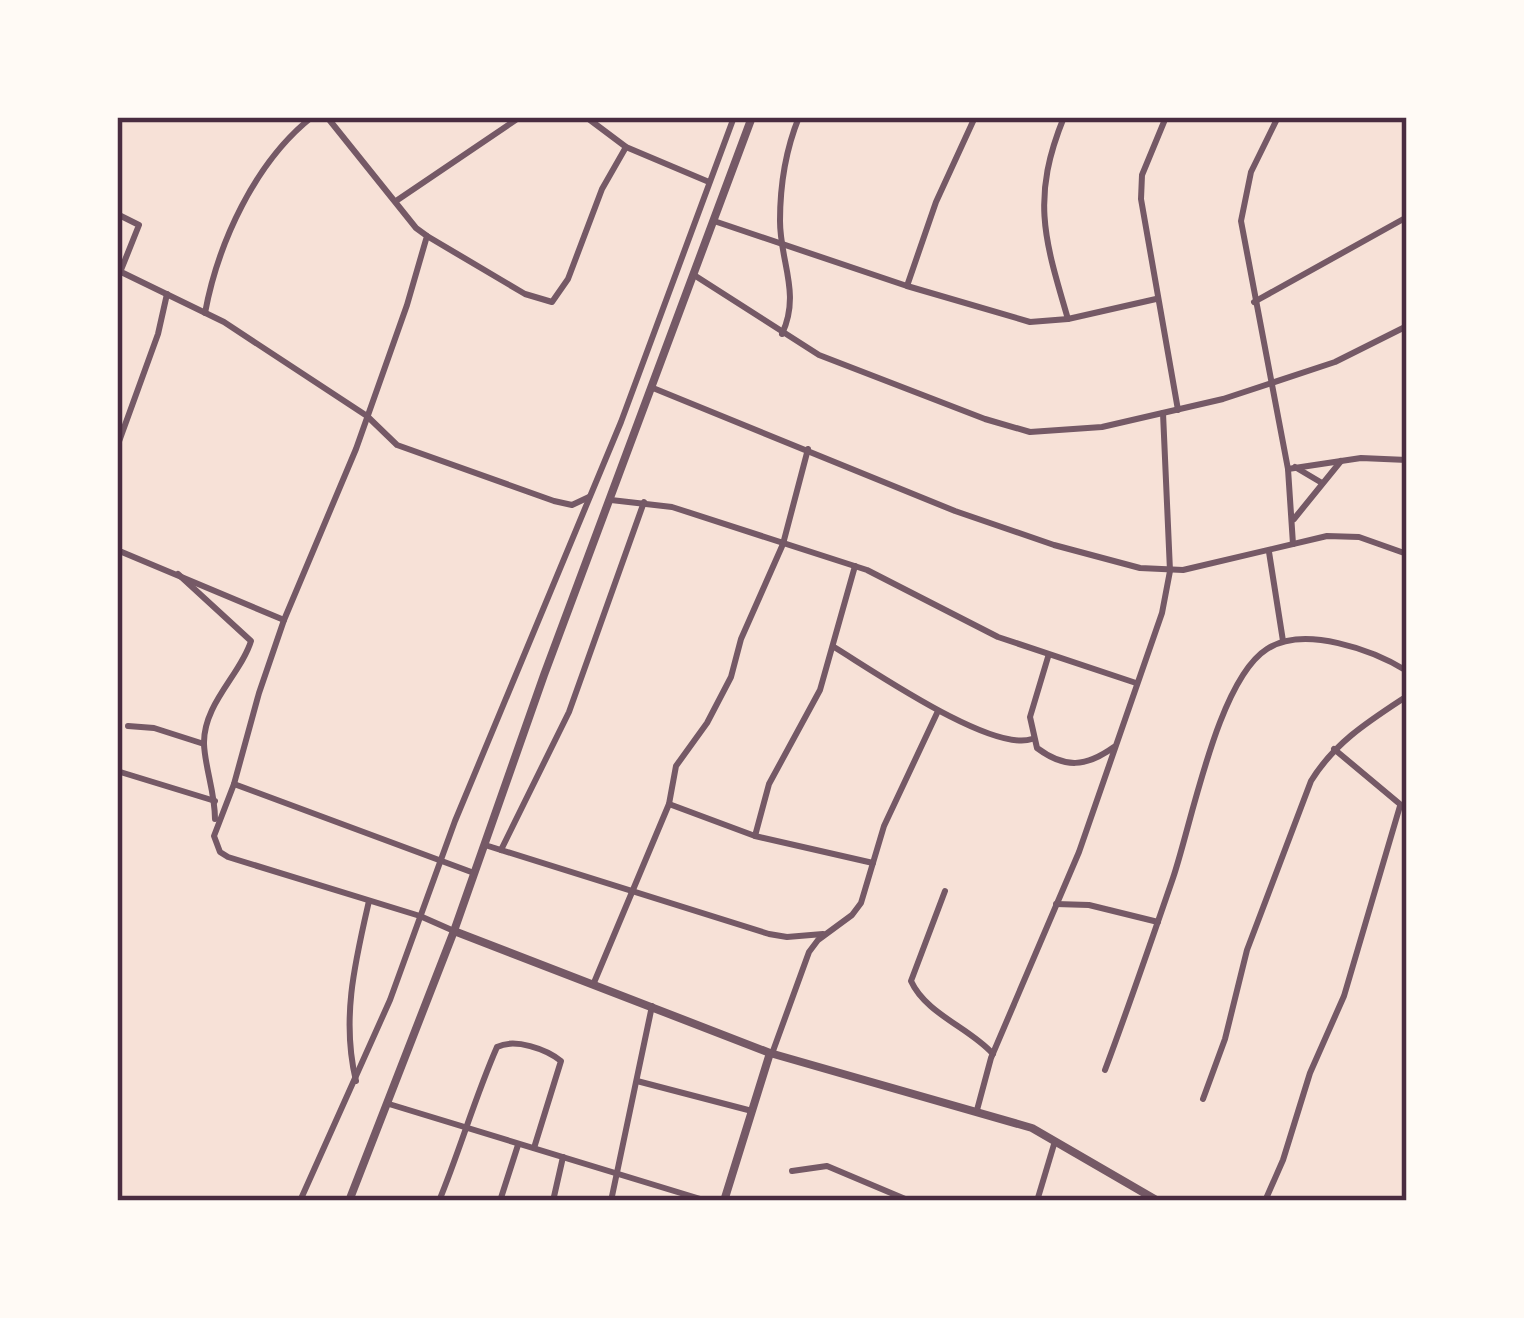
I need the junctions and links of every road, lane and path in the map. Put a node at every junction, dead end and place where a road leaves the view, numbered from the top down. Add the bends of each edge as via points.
1 (312, 117) edge
2 (327, 117) edge
3 (520, 117) edge
4 (586, 117) edge
5 (734, 117) edge
6 (752, 117) edge
7 (799, 117) edge
8 (975, 117) edge
9 (1064, 117) edge
10 (1166, 117) edge
11 (1278, 117) edge
12 (626, 147) junction
13 (709, 182) junction
14 (396, 201) junction
15 (117, 214) edge
16 (1407, 217) edge
17 (714, 220) junction
18 (427, 236) junction
19 (783, 242) junction
20 (119, 271) edge
21 (694, 275) junction
22 (907, 286) junction
23 (167, 294) junction
24 (1156, 298) junction
25 (1254, 302) junction
26 (205, 313) junction
27 (1067, 320) junction
28 (1407, 326) edge
29 (782, 334) junction
30 (1270, 385) junction
31 (652, 388) junction
32 (1178, 410) junction
33 (1162, 413) junction
34 (367, 416) junction
35 (117, 447) edge
36 (808, 449) junction
37 (1407, 460) edge
38 (1341, 461) junction
39 (1291, 468) junction
40 (1322, 483) junction
41 (589, 496) junction
42 (611, 500) junction
43 (644, 502) junction
44 (1292, 521) junction
45 (783, 544) junction
46 (1293, 544) junction
47 (117, 550) edge
48 (1269, 552) junction
49 (1407, 554) edge
50 (855, 566) junction
51 (1170, 572) junction
52 (178, 574) junction
53 (284, 620) junction
54 (1283, 641) junction
55 (834, 647) junction
56 (1048, 656) junction
57 (1407, 671) edge
58 (1136, 683) junction
59 (1407, 696) edge
60 (938, 711) junction
61 (128, 726) dead end
62 (1032, 739) junction
63 (204, 743) junction
64 (1116, 746) junction
65 (1334, 749) junction
66 (117, 771) edge
67 (234, 784) junction
68 (215, 801) junction
69 (669, 804) junction
70 (1404, 808) edge
71 (215, 824) junction
72 (755, 836) junction
73 (485, 845) junction
74 (501, 850) junction
75 (439, 862) junction
76 (873, 863) junction
77 (474, 873) junction
78 (945, 891) dead end
79 (634, 893) junction
80 (369, 901) junction
81 (1056, 904) junction
82 (420, 916) junction
83 (1158, 922) junction
84 (454, 931) junction
85 (827, 933) junction
86 (592, 985) junction
87 (652, 1006) junction
88 (771, 1052) junction
89 (993, 1054) junction
90 (1105, 1070) dead end
91 (357, 1081) junction
92 (637, 1081) junction
93 (1203, 1099) dead end
94 (388, 1104) junction
95 (977, 1110) junction
96 (752, 1111) junction
97 (469, 1129) junction
98 (1055, 1140) junction
99 (518, 1145) junction
100 (534, 1148) junction
101 (563, 1157) junction
102 (792, 1171) dead end
103 (616, 1174) junction
104 (300, 1201) edge
105 (350, 1201) edge
106 (439, 1201) edge
107 (500, 1201) edge
108 (553, 1201) edge
109 (611, 1201) edge
110 (707, 1201) edge
111 (724, 1201) edge
112 (910, 1201) edge
113 (1037, 1201) edge
114 (1158, 1201) edge
115 (1265, 1201) edge

1 - 26 street via 278,152 231,229
2 - 14 street
3 - 14 street
4 - 12 street
5 - 13 street
6 - 17 street
7 - 19 street via 784,182
8 - 22 street
9 - 27 street via 1042,197
10 - 24 street via 1142,176
11 - 25 street via 1244,196
12 - 13 street
12 - 18 street via 552,302
13 - 41 street
14 - 18 street
15 - 20 street via 139,225
16 - 25 street
17 - 19 street
17 - 21 street
18 - 34 street
19 - 22 street
19 - 29 street via 792,298
20 - 23 street
21 - 29 street
21 - 31 street
22 - 27 street via 1030,322
23 - 26 street
23 - 35 street
24 - 27 street
24 - 32 street
25 - 30 street
26 - 34 street
28 - 30 street
29 - 33 street via 838,363 1030,432
30 - 32 street
30 - 39 street
31 - 36 street
31 - 42 street
32 - 33 street
33 - 51 street
34 - 41 street via 397,445 424,455 572,506
34 - 53 street
36 - 45 street
36 - 51 street via 1000,527
37 - 38 street
38 - 39 street
38 - 40 street
39 - 40 street
39 - 44 street
40 - 44 street
41 - 75 street
42 - 43 street
42 - 73 street
43 - 45 street
43 - 74 street via 569,712
44 - 46 street
45 - 50 street
45 - 69 street via 731,677 676,766
46 - 48 street
46 - 49 street via 1359,537
47 - 52 street
48 - 51 street
48 - 54 street
50 - 55 street
50 - 56 street
51 - 58 street
52 - 53 street
52 - 63 street via 251,641
53 - 67 street
54 - 57 street via 1363,649
54 - 83 street via 1256,658 1222,718
55 - 60 street
55 - 72 street via 769,784
56 - 58 street
56 - 62 street via 1030,717
58 - 64 street
59 - 65 street
60 - 62 street via 1014,743
60 - 76 street
61 - 63 street
62 - 64 street via 1049,757 1076,764 1092,764
63 - 68 street
64 - 81 street
65 - 70 street
65 - 93 street via 1298,808
66 - 68 street
67 - 71 street
67 - 75 street
68 - 71 street
69 - 72 street
69 - 79 street
70 - 115 street via 1344,996
71 - 80 street via 215,844 228,857
72 - 76 street
73 - 74 street
73 - 77 street
74 - 79 street
75 - 77 street
75 - 82 street
76 - 85 street via 861,903
77 - 84 street
78 - 89 street via 911,982
79 - 85 street via 787,938
79 - 86 street
80 - 82 street
80 - 91 street via 349,994
81 - 83 street
81 - 89 street
82 - 84 street
82 - 91 street
83 - 90 street
84 - 86 street
84 - 94 street
85 - 88 street via 808,952
86 - 87 street
87 - 88 street
87 - 92 street
88 - 95 street
88 - 96 street
89 - 95 street
91 - 104 street
92 - 96 street
92 - 103 street
94 - 97 street
94 - 105 street
95 - 98 street
96 - 111 street
97 - 99 street
97 - 100 street via 497,1046 542,1050 561,1067
97 - 106 street
98 - 113 street
98 - 114 street
99 - 100 street
99 - 107 street
100 - 101 street
101 - 103 street
101 - 108 street
102 - 112 street via 827,1166
103 - 109 street
103 - 110 street

